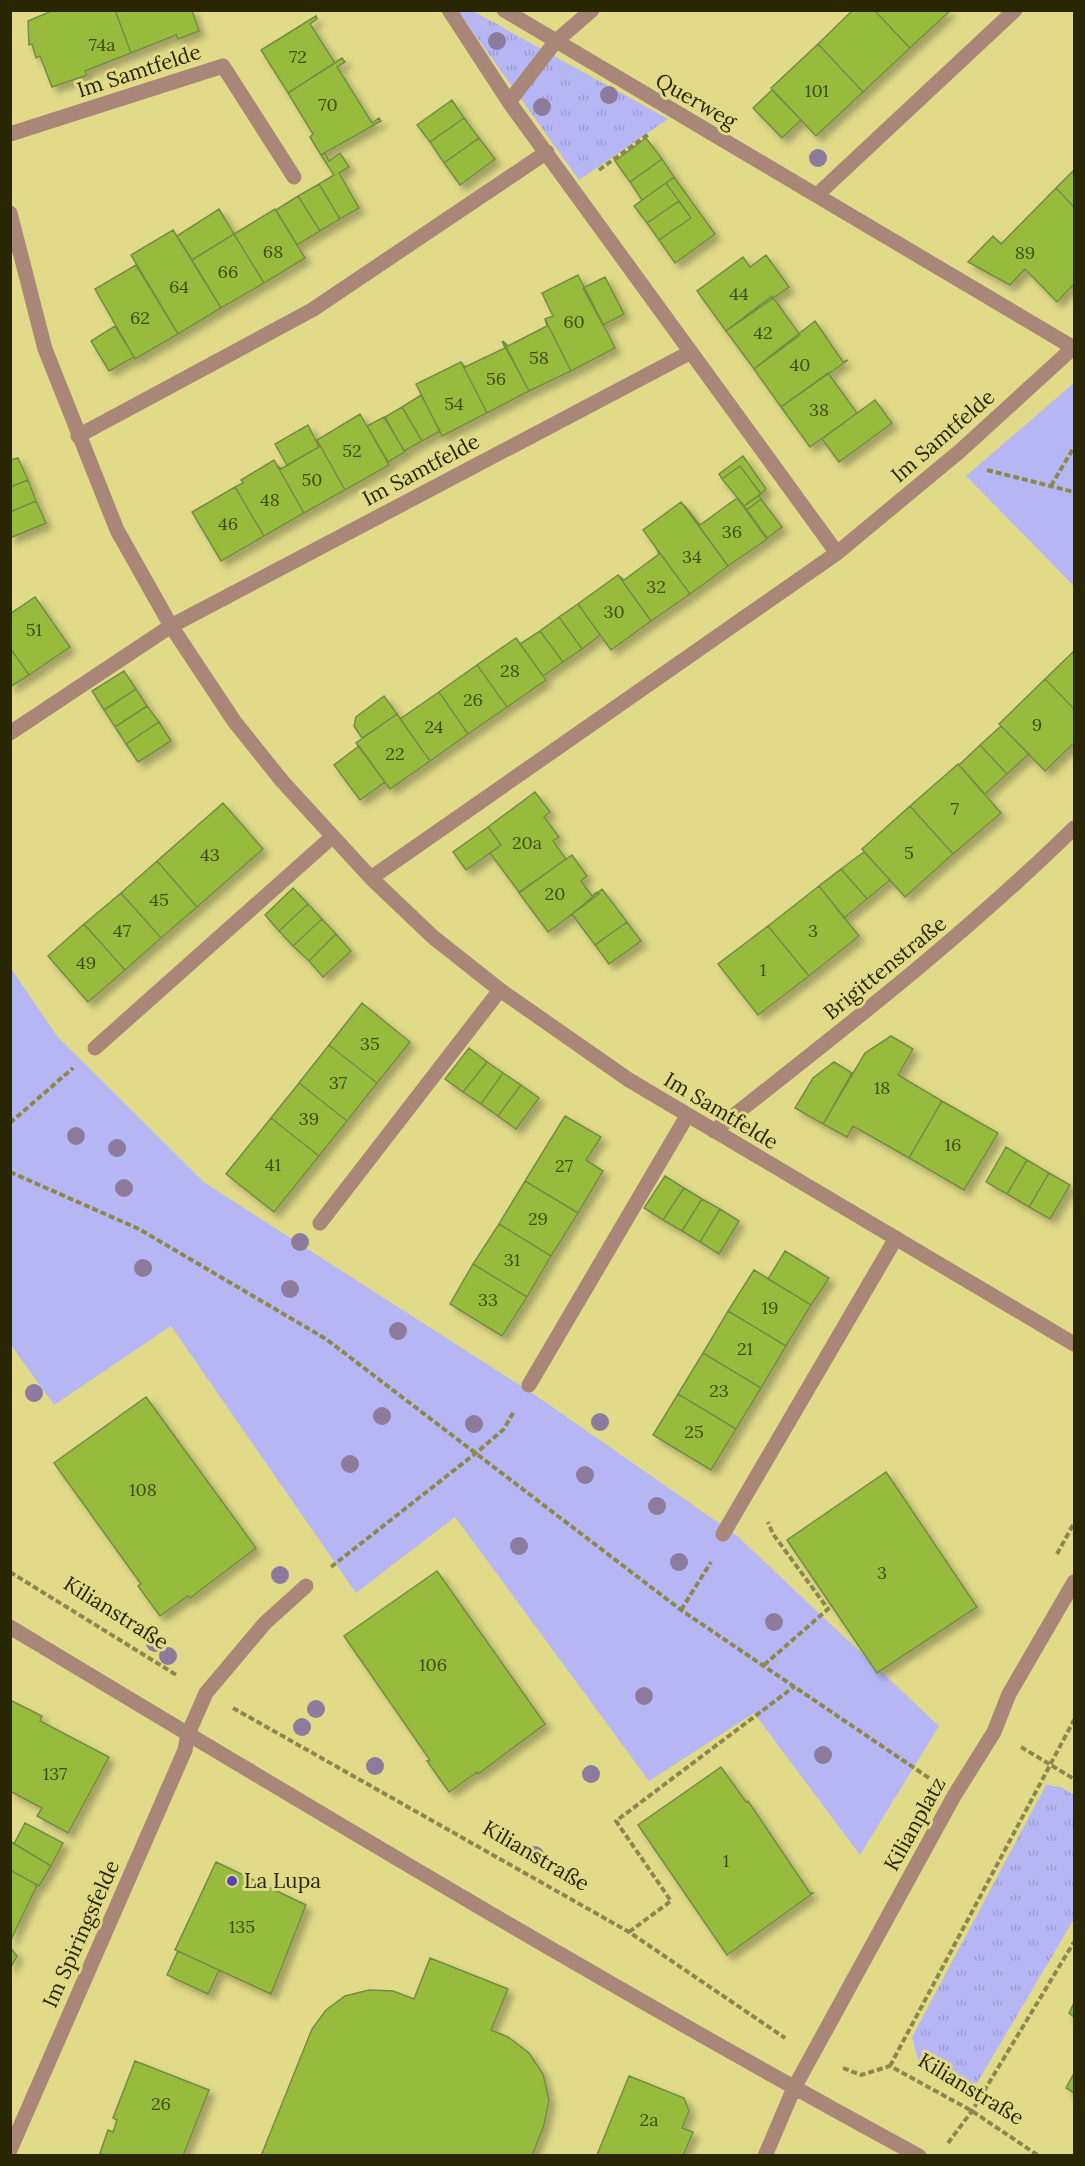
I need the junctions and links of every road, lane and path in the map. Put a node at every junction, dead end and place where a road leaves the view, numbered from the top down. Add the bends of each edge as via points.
1 (449, 10) edge
2 (504, 10) edge
3 (592, 10) edge
4 (1015, 10) edge
5 (556, 41) junction
6 (509, 102) junction
7 (677, 115) junction
8 (10, 134) edge
9 (547, 152) junction
10 (294, 177) dead end
11 (573, 189) junction
12 (817, 195) junction
13 (10, 213) edge
14 (1074, 348) edge
15 (692, 352) junction
16 (78, 436) junction
17 (1074, 447) edge
18 (960, 451) junction
19 (1051, 486) junction
20 (1074, 492) edge
21 (837, 553) junction
22 (171, 626) junction
23 (10, 733) edge
24 (1074, 828) edge
25 (332, 837) junction
26 (370, 878) junction
27 (500, 990) junction
28 (94, 1048) joint
29 (687, 1116) junction
30 (10, 1123) edge
31 (714, 1131) junction
32 (10, 1172) edge
33 (320, 1223) dead end
34 (896, 1238) junction
35 (1074, 1344) edge
36 (529, 1385) joint
37 (476, 1453) junction
38 (751, 1486) junction
39 (723, 1534) joint
40 (10, 1572) edge
41 (1074, 1582) edge
42 (306, 1586) joint
43 (681, 1610) junction
44 (10, 1627) edge
45 (764, 1665) junction
46 (795, 1686) junction
47 (206, 1693) junction
48 (1074, 1720) edge
49 (994, 1732) junction
50 (188, 1734) junction
51 (1049, 1764) junction
52 (1074, 1779) edge
53 (954, 1796) junction
54 (629, 1932) junction
55 (1074, 1942) edge
56 (813, 2055) junction
57 (890, 2066) junction
58 (794, 2088) junction
59 (972, 2110) junction
60 (945, 2146) dead end
61 (10, 2150) edge
62 (765, 2156) edge
63 (919, 2156) edge
64 (1039, 2156) edge

1 - 6 street
2 - 5 street, Querweg
3 - 5 street
4 - 12 street
5 - 6 street
5 - 7 street, Querweg
6 - 9 street
7 - 11 path
7 - 12 street, Querweg
8 - 10 street, Im Samtfelde via 223,66
9 - 11 street
9 - 16 street via 312,310
11 - 15 street
12 - 14 street, Querweg
13 - 16 street, Im Samtfelde via 45,349
14 - 18 street, Im Samtfelde
15 - 21 street
15 - 22 street, Im Samtfelde
16 - 22 street, Im Samtfelde via 117,530
17 - 19 path
18 - 19 path via 976,467
18 - 21 street, Im Samtfelde
19 - 20 path
21 - 26 street, Im Samtfelde
22 - 23 street
22 - 25 street, Im Samtfelde via 234,721
24 - 31 street, Brigittenstraße via 1020,881 917,970
25 - 26 street, Im Samtfelde
25 - 28 street
26 - 27 street, Im Samtfelde via 433,937
27 - 29 street, Im Samtfelde via 628,1080
27 - 33 street
28 - 30 path
29 - 31 street, Im Samtfelde
29 - 36 street
31 - 34 street, Im Samtfelde
32 - 37 path via 139,1229 326,1340
34 - 35 street, Im Samtfelde
34 - 38 street
36 - 37 path via 504,1429
37 - 42 path
37 - 43 path
38 - 39 street
38 - 45 path via 773,1534 830,1608
39 - 43 path via 722,1544
40 - 47 path, Kilianstraße
41 - 49 street, Kilianplatz via 1009,1694
42 - 47 street, Im Spiringsfelde via 265,1623
43 - 45 path
44 - 50 street
45 - 46 path
46 - 53 path
46 - 54 path via 616,1821 671,1901
47 - 50 street, Im Spiringsfelde
47 - 54 path, Kilianstraße
48 - 51 path
49 - 51 path
49 - 53 street, Kilianplatz
50 - 58 street via 486,1912
50 - 61 street, Im Spiringsfelde
51 - 52 path
51 - 57 path
53 - 56 street, Kilianplatz
54 - 56 path, Kilianstraße
55 - 59 path
56 - 57 path, Kilianstraße via 861,2075
56 - 58 street, Kilianplatz
57 - 59 path, Kilianstraße
58 - 62 street, Kilianplatz
58 - 63 street
59 - 60 path
59 - 64 path, Kilianstraße

